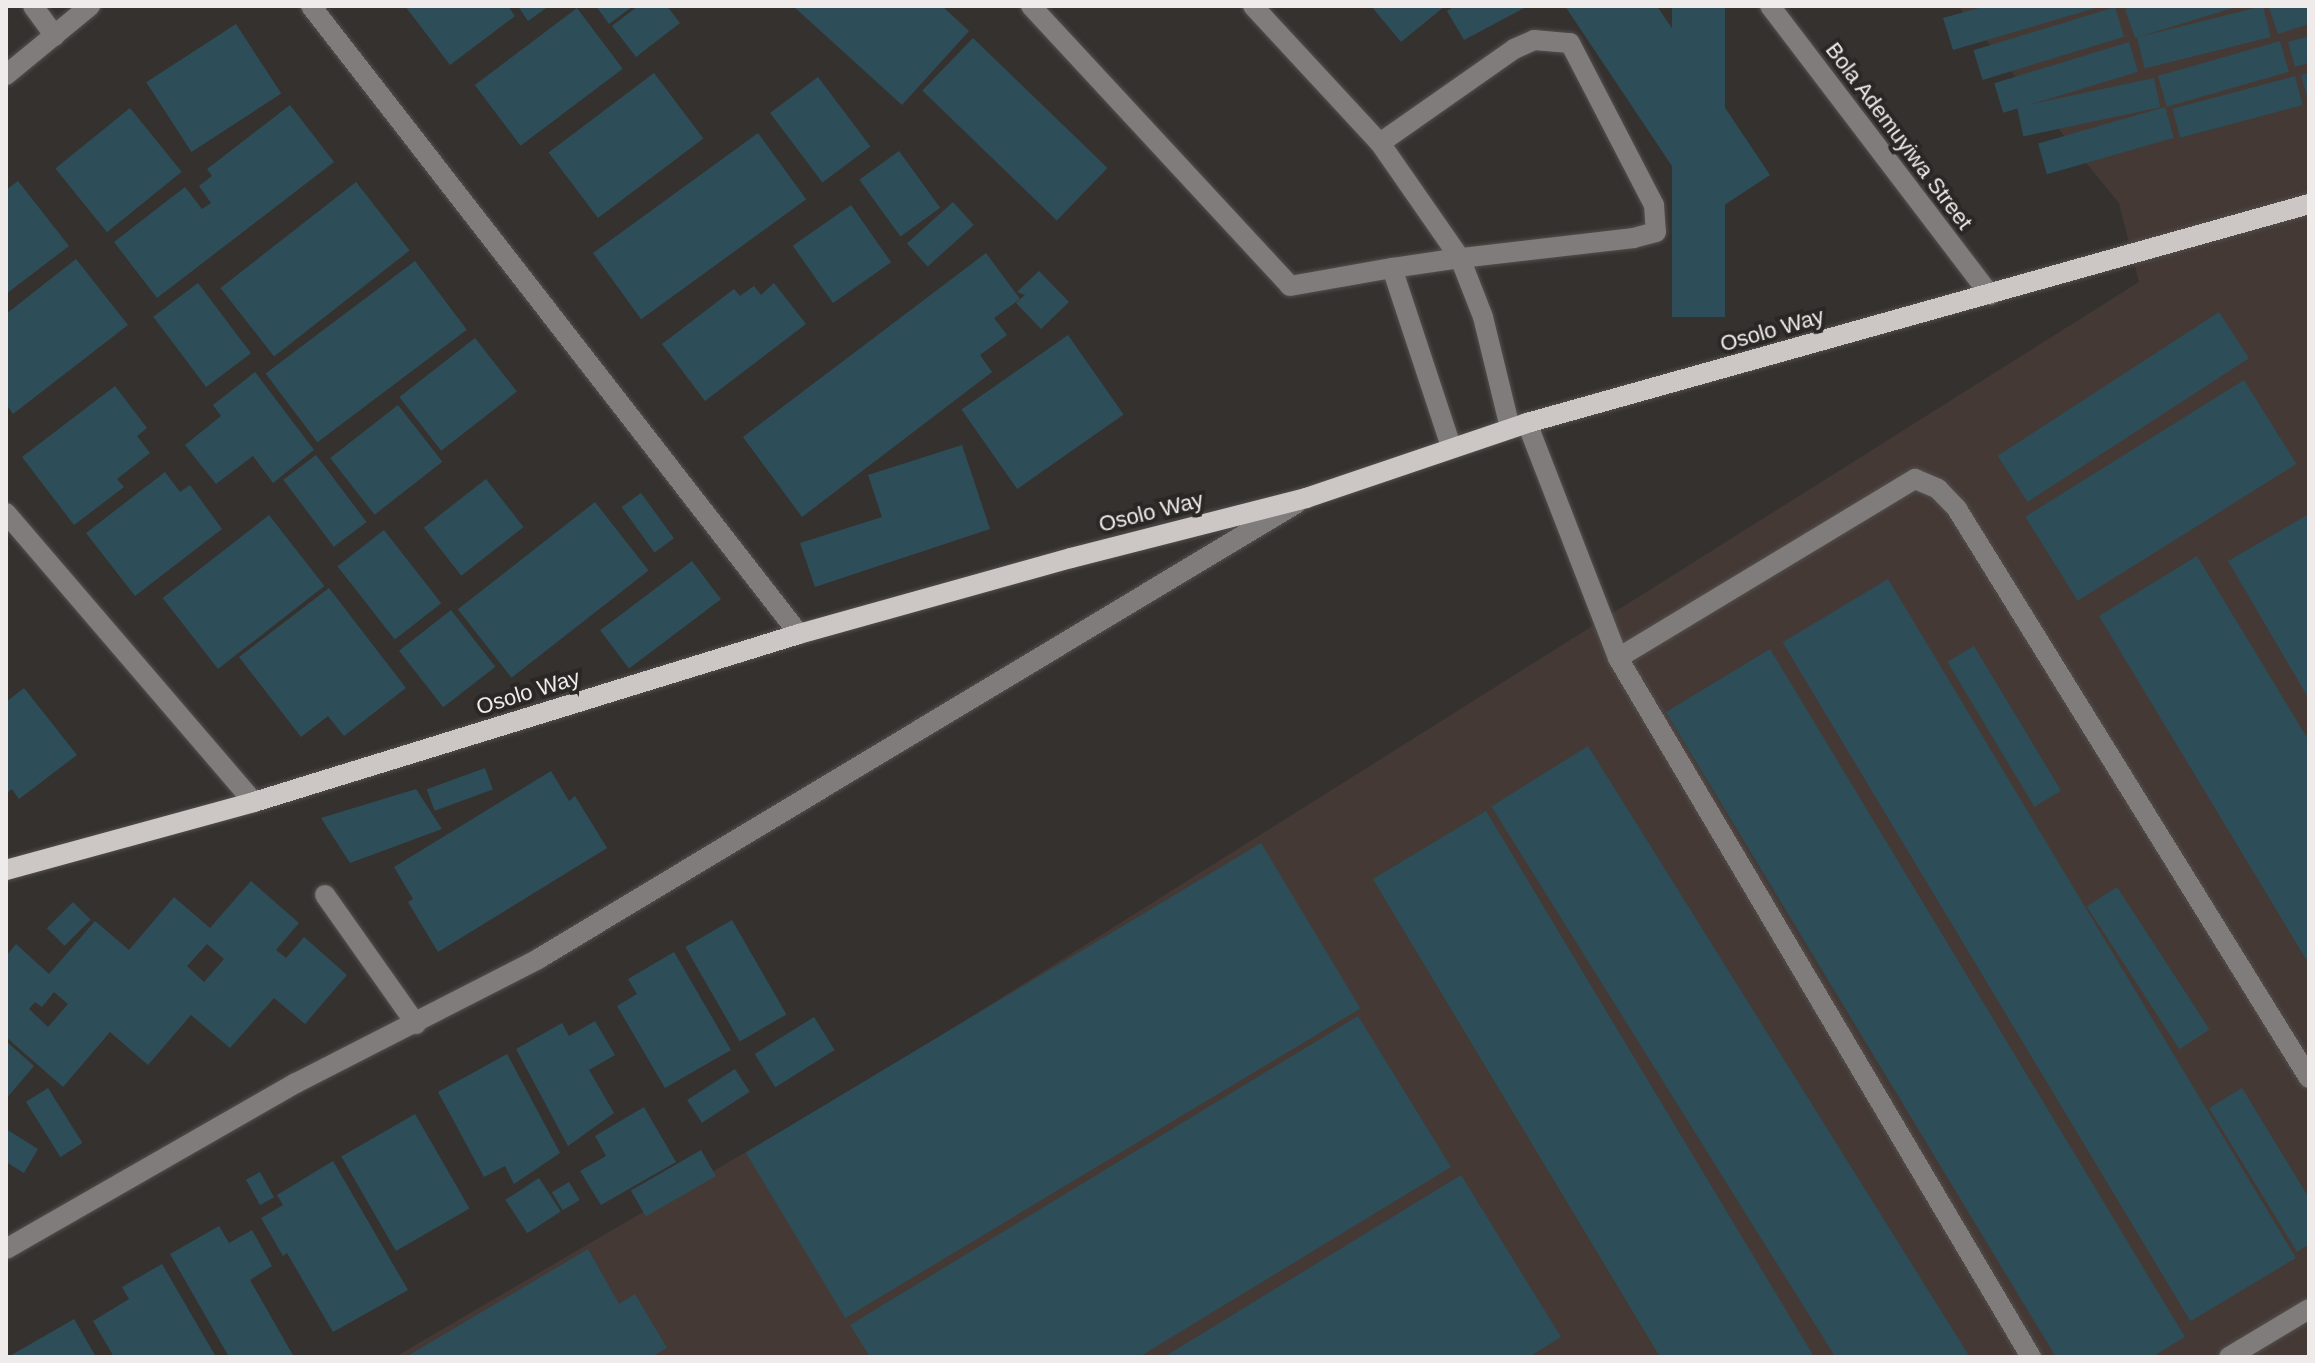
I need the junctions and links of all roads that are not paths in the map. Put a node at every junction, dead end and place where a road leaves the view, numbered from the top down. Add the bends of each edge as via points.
1 (33, 6) edge
2 (89, 6) edge
3 (311, 6) edge
4 (1031, 6) edge
5 (1253, 6) edge
6 (1770, 6) edge
7 (55, 36) junction
8 (6, 75) edge
9 (1380, 143) junction
10 (2309, 204) edge
11 (1460, 258) junction
12 (1392, 268) junction
13 (1990, 295) junction
14 (1519, 426) junction
15 (1451, 446) junction
16 (1306, 498) junction
17 (6, 513) edge
18 (799, 634) junction
19 (1618, 658) junction
20 (254, 802) junction
21 (6, 870) edge
22 (325, 895) dead end
23 (416, 1024) junction
24 (2309, 1078) edge
25 (6, 1249) edge
26 (2309, 1309) edge
27 (2031, 1357) edge
28 (2229, 1357) edge

1 - 7 street
2 - 7 street
3 - 18 street
4 - 12 street via 1290,286
5 - 9 street
6 - 13 street, Bola Ademuyiwa Street
7 - 8 street
9 - 11 street
9 - 11 street via 1514,49 1534,40 1570,43 1654,205 1656,232
10 - 13 main road, Osolo Way
11 - 12 street
11 - 14 street
12 - 15 street
13 - 14 main road, Osolo Way
14 - 15 main road, Osolo Way
14 - 19 street
15 - 16 main road, Osolo Way
16 - 18 main road, Osolo Way
16 - 23 street via 538,959
17 - 20 street
18 - 20 main road, Osolo Way
19 - 24 street via 1915,479 1938,489 1957,509
19 - 27 street
20 - 21 main road, Osolo Way
22 - 23 street
23 - 25 street via 296,1083
26 - 28 street

